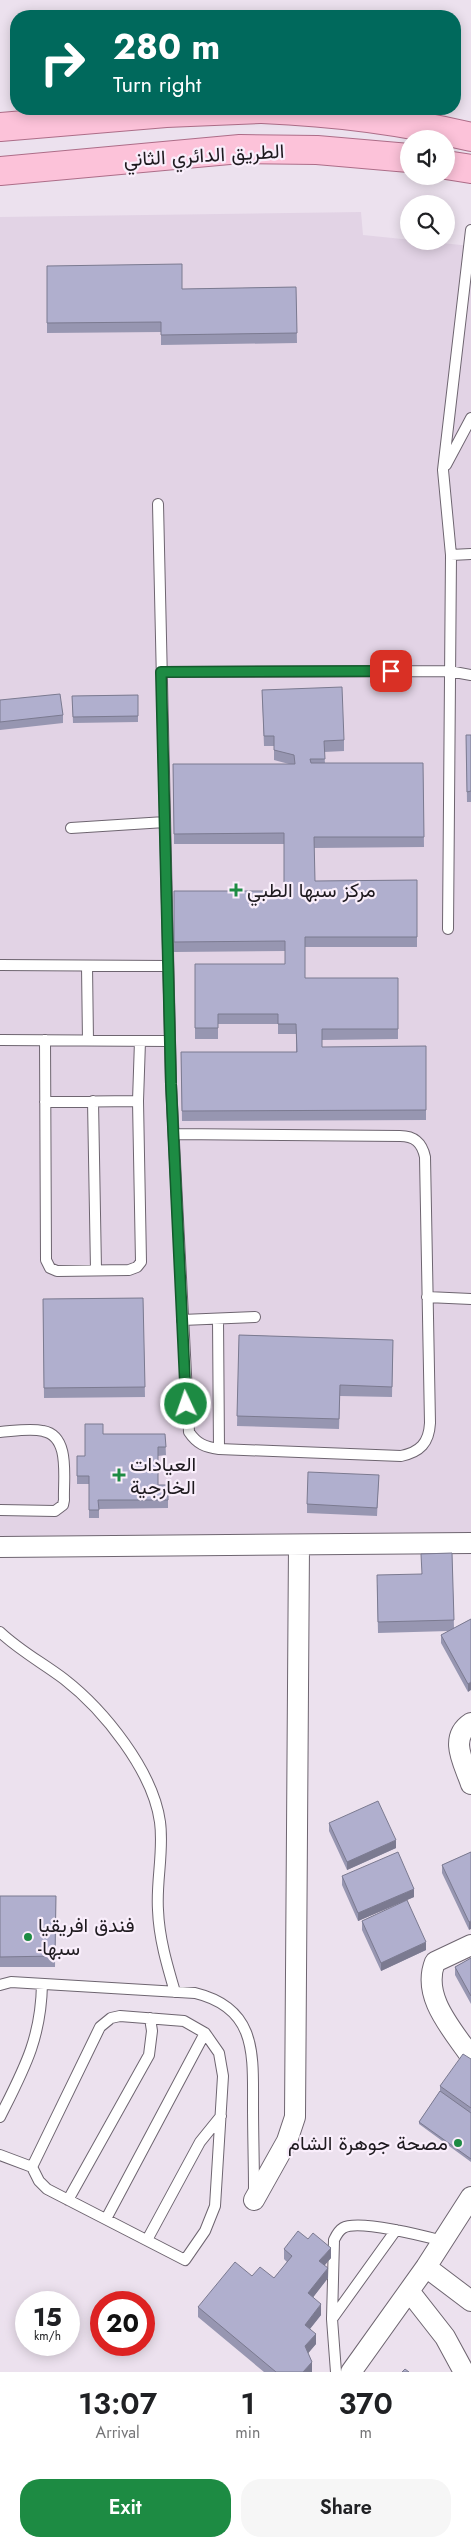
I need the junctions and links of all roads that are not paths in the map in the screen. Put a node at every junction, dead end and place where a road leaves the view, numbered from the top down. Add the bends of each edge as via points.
1 (142, 115) edge
2 (352, 115) edge
3 (0, 127) edge
4 (471, 136) edge
5 (400, 157) edge
6 (455, 166) edge
7 (471, 169) edge
8 (0, 171) edge
9 (471, 230) edge
10 (471, 418) edge
11 (443, 470) junction
12 (158, 504) dead end
13 (471, 554) edge
14 (450, 555) junction
15 (449, 671) junction
16 (161, 672) junction
17 (471, 675) edge
18 (165, 822) junction
19 (71, 828) dead end
20 (448, 929) dead end
21 (0, 964) edge
22 (87, 966) junction
23 (168, 966) junction
24 (0, 1040) edge
25 (45, 1040) junction
26 (88, 1041) junction
27 (140, 1041) junction
28 (170, 1042) junction
29 (93, 1101) junction
30 (138, 1101) junction
31 (45, 1102) junction
32 (174, 1134) junction
33 (96, 1270) junction
34 (427, 1297) junction
35 (471, 1299) edge
36 (255, 1317) dead end
37 (218, 1319) junction
38 (182, 1320) junction
39 (0, 1432) edge
40 (219, 1449) junction
41 (0, 1510) edge
42 (471, 1543) edge
43 (299, 1545) junction
44 (0, 1547) edge
45 (0, 1632) edge
46 (471, 1724) edge
47 (471, 1784) edge
48 (471, 1945) edge
49 (42, 1984) junction
50 (0, 1985) edge
51 (175, 1992) junction
52 (150, 2018) junction
53 (205, 2033) junction
54 (471, 2057) edge
55 (221, 2116) junction
56 (0, 2117) edge
57 (0, 2155) edge
58 (32, 2167) junction
59 (471, 2197) edge
60 (68, 2200) junction
61 (254, 2200) joint
62 (106, 2219) junction
63 (396, 2230) junction
64 (147, 2240) junction
65 (443, 2240) junction
66 (426, 2267) junction
67 (408, 2292) junction
68 (471, 2301) edge
69 (332, 2319) junction
70 (336, 2372) edge
71 (351, 2372) edge
72 (464, 2372) edge

1 - 3 main road, الطريق الدائري الثاني
2 - 4 main road, الطريق الدائري الثاني
5 - 8 main road, الطريق الدائري الثاني via 317,150 240,149
6 - 7 main road
9 - 11 lane
10 - 11 lane
11 - 14 lane
12 - 16 lane
13 - 14 lane
14 - 15 lane
15 - 16 lane
15 - 17 lane
15 - 20 lane
16 - 18 lane
18 - 19 lane
18 - 23 lane
21 - 22 lane
22 - 23 lane
22 - 26 lane
23 - 28 lane
24 - 25 lane
25 - 26 lane
25 - 31 lane
26 - 27 lane
27 - 28 lane
27 - 30 lane
28 - 32 lane
29 - 30 lane
29 - 31 lane
29 - 33 lane
30 - 33 lane via 140,1262 133,1269
31 - 33 lane via 47,1264 53,1270
32 - 34 lane via 409,1136 417,1140 425,1157
32 - 38 lane
34 - 35 lane
34 - 40 lane via 429,1436 413,1454
36 - 37 lane
37 - 38 lane
37 - 40 lane
38 - 40 lane via 189,1432 205,1447
39 - 41 lane via 41,1430 57,1439 62,1450 64,1500 55,1511
42 - 43 street
43 - 44 street
43 - 61 street via 295,2110 287,2141
45 - 51 lane via 17,1649 65,1680 87,1699 107,1720 140,1770 160,1823 158,1909 163,1950
46 - 47 street via 459,1734 458,1742
48 - 54 street via 436,1962 432,1972 438,2010
49 - 50 lane via 11,1982
49 - 51 lane
49 - 56 lane via 40,2017 31,2055
51 - 61 lane via 195,1993 218,2001 237,2016 249,2037 253,2062
52 - 53 lane via 184,2021
52 - 58 lane via 115,2017 100,2027
52 - 60 lane via 152,2037 149,2055
53 - 55 lane via 219,2053 222,2064
53 - 62 lane
55 - 64 lane via 200,2142
55 - 64 lane via 215,2206 205,2231 185,2260
57 - 58 lane
58 - 60 lane via 43,2186
59 - 65 street
60 - 62 lane
62 - 64 lane
63 - 65 lane
63 - 69 lane
63 - 69 lane via 353,2224 338,2233 334,2240
65 - 66 street
66 - 67 street
66 - 68 street
67 - 71 street
67 - 72 street via 446,2337
69 - 70 lane

